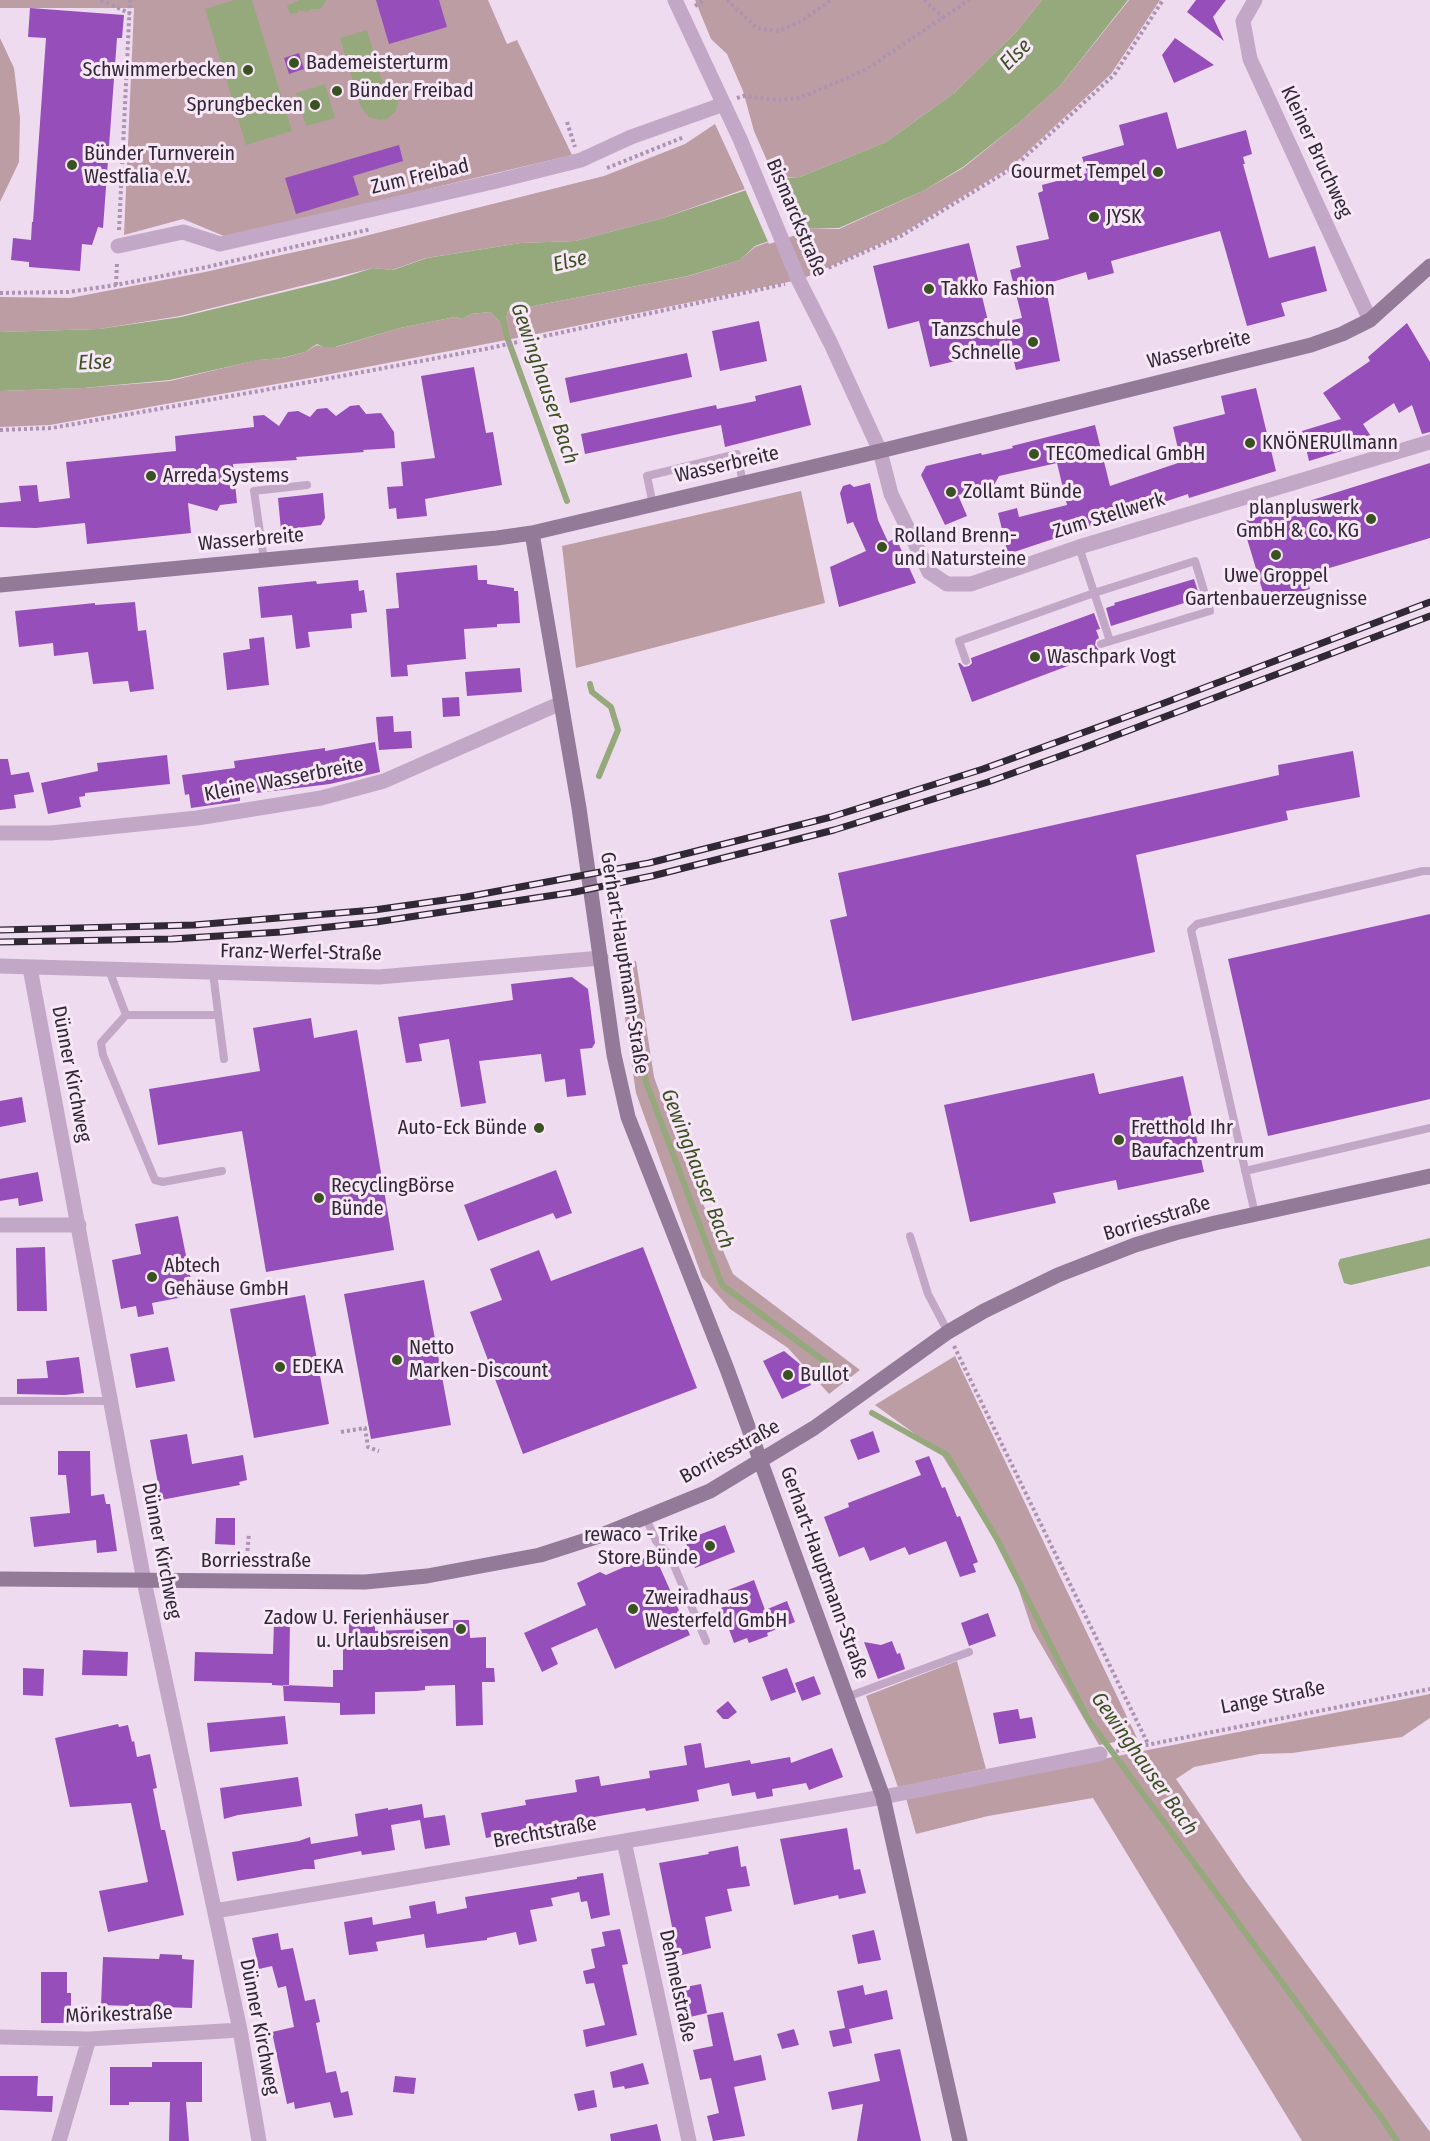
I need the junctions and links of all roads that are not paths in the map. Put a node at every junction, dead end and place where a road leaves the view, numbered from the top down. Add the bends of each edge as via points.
1 (675, 0) edge
2 (1255, 0) edge
3 (724, 104) junction
4 (118, 246) road end
5 (1430, 266) edge
6 (1370, 320) junction
7 (1430, 442) edge
8 (880, 451) junction
9 (743, 483) junction
10 (307, 485) dead end
11 (653, 504) junction
12 (532, 533) junction
13 (1079, 546) junction
14 (264, 560) junction
15 (0, 585) edge
16 (1095, 593) junction
17 (1110, 641) junction
18 (1101, 644) dead end
19 (966, 661) dead end
20 (561, 703) junction
21 (0, 833) edge
22 (1430, 872) edge
23 (601, 958) junction
24 (0, 966) edge
25 (30, 968) junction
26 (109, 970) junction
27 (213, 973) junction
28 (126, 1015) junction
29 (218, 1015) junction
30 (224, 1059) dead end
31 (1430, 1128) edge
32 (222, 1171) dead end
33 (1245, 1171) junction
34 (1430, 1176) edge
35 (1255, 1214) junction
36 (0, 1225) edge
37 (79, 1225) junction
38 (910, 1236) dead end
39 (948, 1332) junction
40 (0, 1401) edge
41 (111, 1401) junction
42 (761, 1461) junction
43 (646, 1518) junction
44 (0, 1579) edge
45 (144, 1581) junction
46 (706, 1641) dead end
47 (969, 1652) dead end
48 (847, 1698) junction
49 (1100, 1754) dead end
50 (883, 1797) junction
51 (624, 1841) junction
52 (215, 1911) junction
53 (240, 2030) junction
54 (0, 2037) edge
55 (89, 2039) junction
56 (59, 2141) edge
57 (259, 2141) edge
58 (689, 2141) edge
59 (960, 2141) edge

1 - 3 street, Bismarckstraße
2 - 6 street, Kleiner Bruchweg via 1243,21 1250,59
3 - 4 street, Zum Freibad via 631,137 581,160 497,181 220,244 183,232
3 - 8 street, Bismarckstraße via 796,274
5 - 6 main road, Wasserbreite
6 - 8 main road, Wasserbreite via 1311,345
7 - 13 street, Zum Stellwerk
8 - 9 main road, Wasserbreite
8 - 13 street, Zum Stellwerk via 891,494 928,572 946,584 971,584
9 - 11 main road, Wasserbreite
9 - 11 lane via 737,454 647,476
10 - 14 lane via 254,491
11 - 12 main road, Wasserbreite
12 - 14 main road, Wasserbreite
12 - 20 main road, Gerhart-Hauptmann-Straße
13 - 16 lane
14 - 15 main road, Wasserbreite
16 - 17 lane
16 - 17 lane via 1195,561 1210,611
16 - 19 lane via 959,641
17 - 18 lane
20 - 21 street, Kleine Wasserbreite via 384,781 321,798 197,818 51,833
20 - 23 main road, Gerhart-Hauptmann-Straße
22 - 33 lane via 1197,924 1191,930
23 - 27 street, Franz-Werfel-Straße via 379,977
23 - 42 main road, Gerhart-Hauptmann-Straße via 614,1055 628,1117
24 - 25 street, Franz-Werfel-Straße
25 - 26 street, Franz-Werfel-Straße
25 - 37 street, Dünner Kirchweg
26 - 27 street, Franz-Werfel-Straße
26 - 28 lane
27 - 29 lane
28 - 29 lane
28 - 32 lane via 100,1043 155,1180 163,1182
29 - 30 lane
31 - 33 lane
33 - 35 lane
34 - 35 main road, Borriesstraße
35 - 39 main road, Borriesstraße via 1175,1233 1097,1259 1020,1292
36 - 37 street
37 - 41 street, Dünner Kirchweg
38 - 39 lane via 928,1294
39 - 42 main road, Borriesstraße
40 - 41 lane
41 - 45 street, Dünner Kirchweg
42 - 43 main road, Borriesstraße via 710,1491
42 - 48 main road, Gerhart-Hauptmann-Straße
43 - 45 main road, Borriesstraße via 540,1555 427,1576 365,1582
43 - 46 lane via 656,1541 670,1556
44 - 45 main road, Borriesstraße
45 - 52 street, Dünner Kirchweg
47 - 48 lane
48 - 50 main road, Gerhart-Hauptmann-Straße
49 - 50 street
50 - 51 street, Brechtstraße
50 - 59 main road, Gerhart-Hauptmann-Straße
51 - 52 street, Brechtstraße
51 - 58 street, Dehmelstraße
52 - 53 street, Dünner Kirchweg
53 - 55 street, Mörikestraße
53 - 57 street, Dünner Kirchweg
54 - 55 street, Mörikestraße
55 - 56 street

